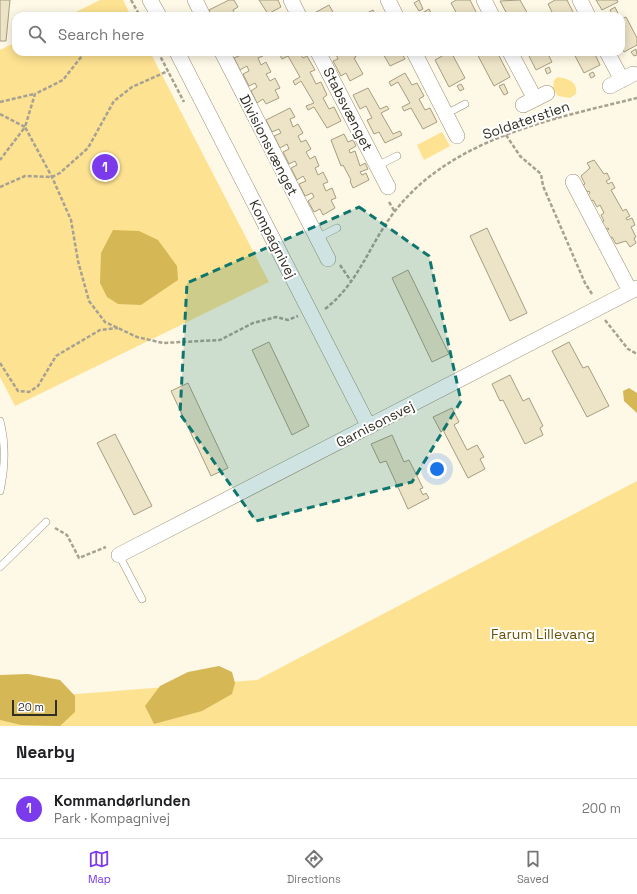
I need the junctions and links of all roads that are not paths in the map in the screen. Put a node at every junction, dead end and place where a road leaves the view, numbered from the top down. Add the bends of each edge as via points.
1 (150, 0) edge
2 (195, 0) edge
3 (291, 0) edge
4 (388, 0) edge
5 (484, 0) edge
6 (580, 0) edge
7 (157, 12) edge
8 (201, 12) edge
9 (297, 12) edge
10 (394, 12) edge
11 (490, 12) edge
12 (586, 12) edge
13 (179, 56) edge
14 (224, 56) edge
15 (320, 56) edge
16 (416, 56) edge
17 (512, 56) edge
18 (609, 56) edge
19 (622, 80) dead end
20 (535, 99) dead end
21 (465, 104) dead end
22 (446, 114) junction
23 (457, 136) dead end
24 (397, 156) dead end
25 (377, 166) junction
26 (573, 182) dead end
27 (388, 187) dead end
28 (337, 228) dead end
29 (317, 238) junction
30 (328, 259) dead end
31 (634, 289) edge
32 (0, 421) edge
33 (369, 427) junction
34 (0, 491) edge
35 (46, 522) road end
36 (119, 554) joint
37 (1, 562) edge
38 (142, 599) dead end

1 - 7 street
2 - 8 street
3 - 9 street
4 - 10 street
5 - 11 street
6 - 12 street
13 - 33 street, Kompagnivej
14 - 29 street, Divisionsvænget
15 - 25 street, Stabsvænget
16 - 22 street
17 - 20 street
18 - 19 street
21 - 22 lane
22 - 23 street
24 - 25 lane, Stabsvænget
25 - 27 street, Stabsvænget
26 - 31 street, Garnisonsvej
28 - 29 lane
29 - 30 street, Divisionsvænget
31 - 33 street, Garnisonsvej
32 - 34 lane via 5,444
33 - 36 street, Garnisonsvej
35 - 37 lane
36 - 38 lane

